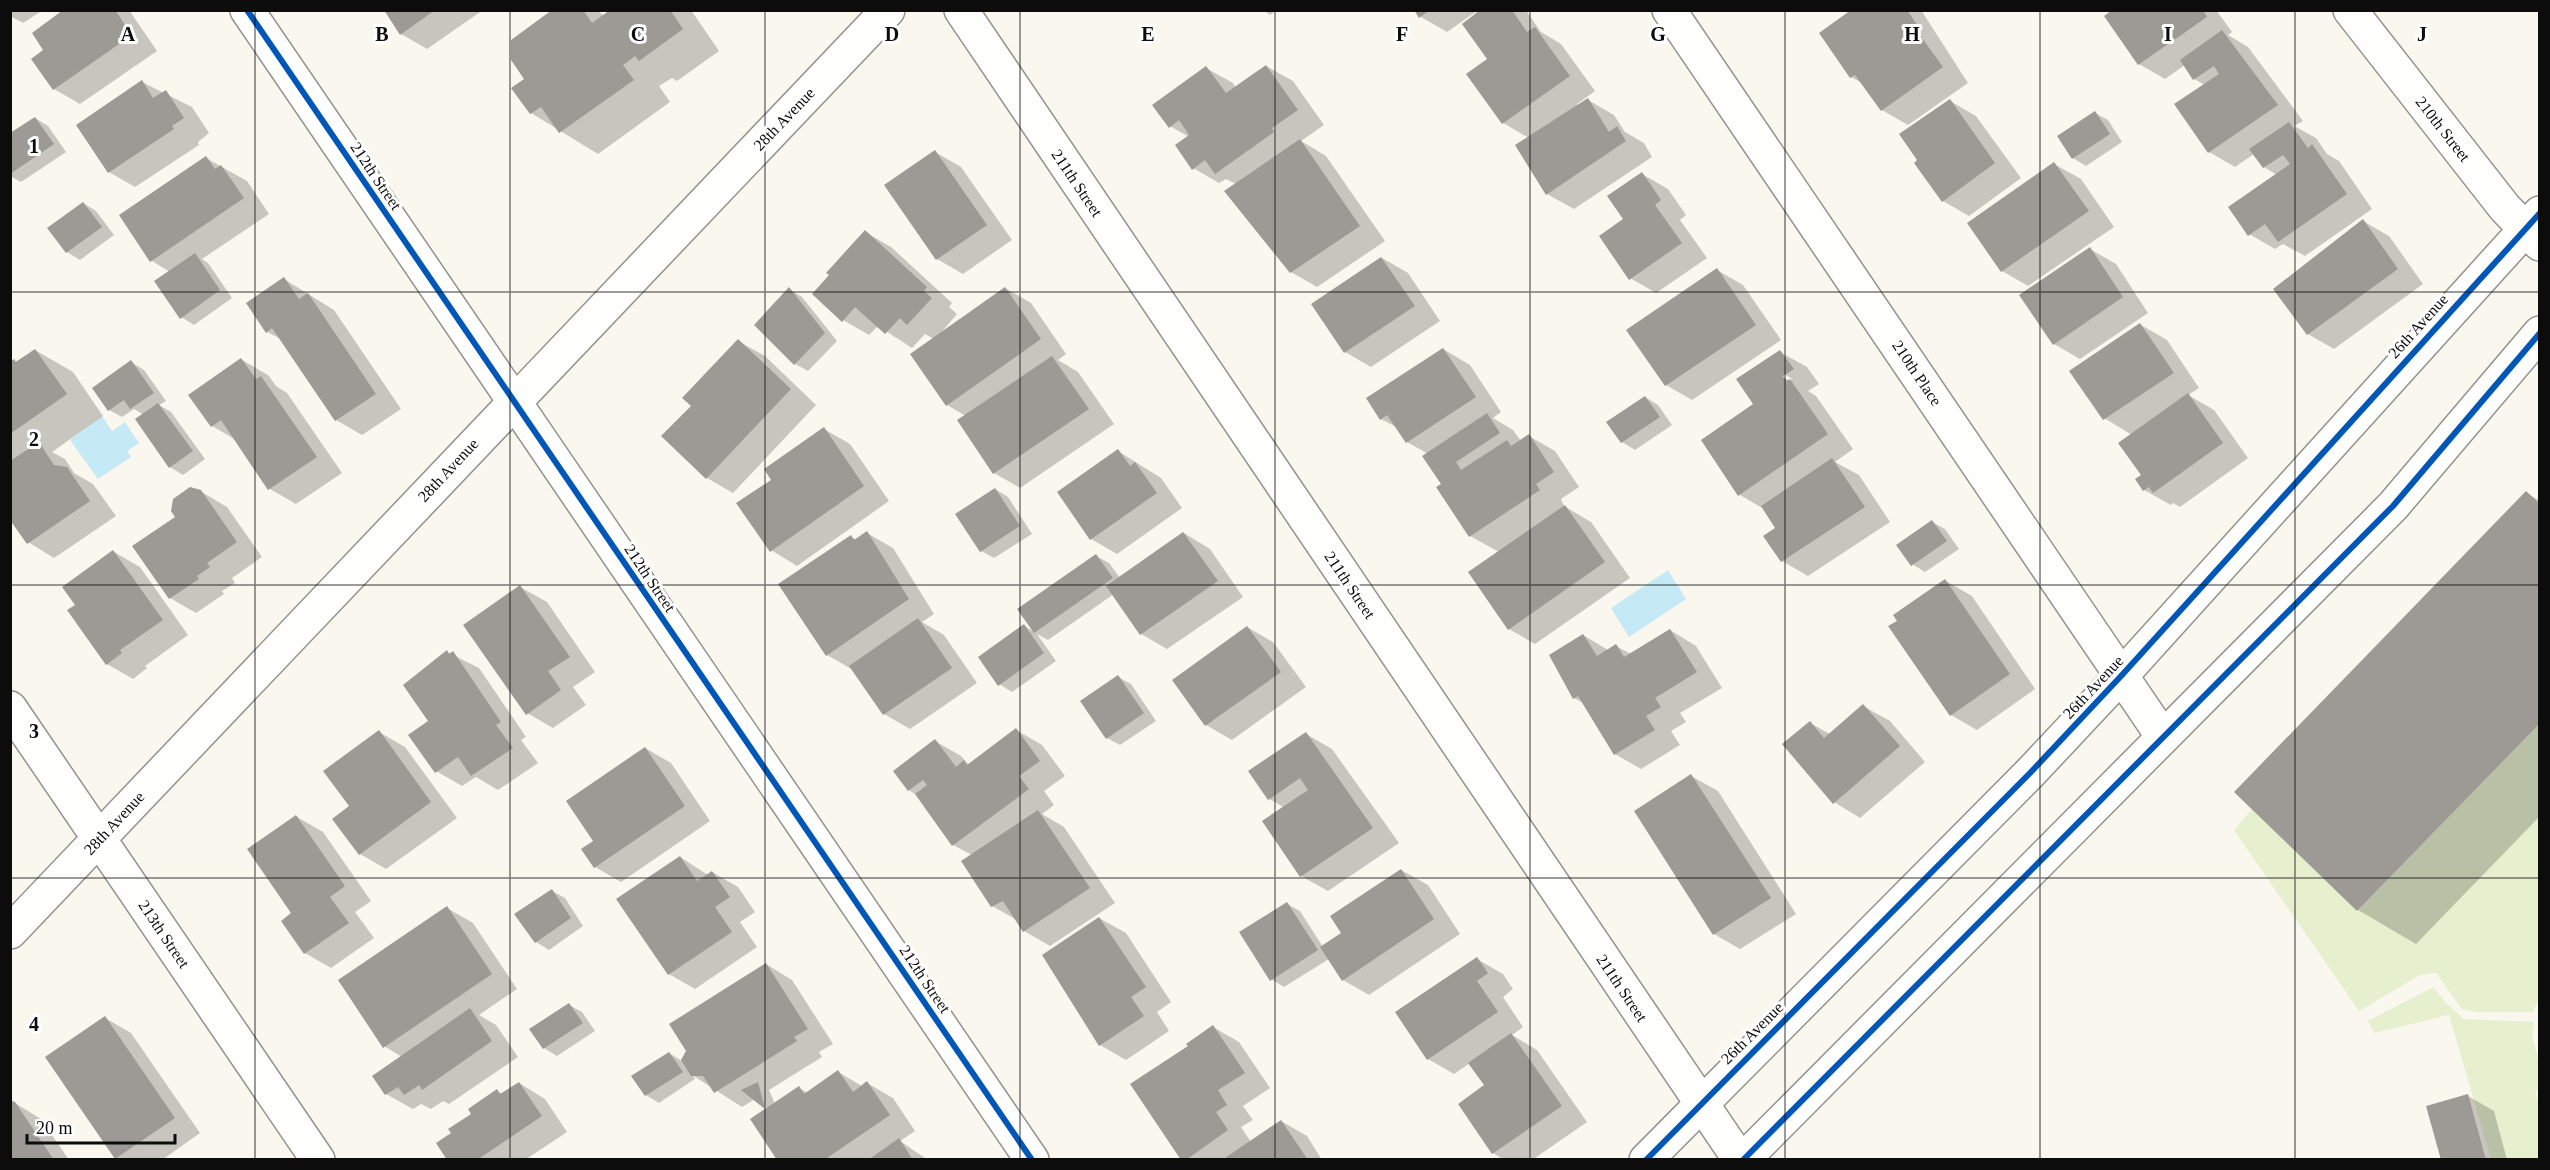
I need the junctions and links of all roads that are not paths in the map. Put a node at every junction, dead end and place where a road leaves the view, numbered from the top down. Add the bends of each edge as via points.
1 (247, 10) edge
2 (888, 10) edge
3 (961, 10) edge
4 (1669, 10) edge
5 (2350, 10) edge
6 (2534, 229) edge
7 (2540, 333) edge
8 (513, 402) junction
9 (2122, 675) junction
10 (10, 708) edge
11 (2163, 737) junction
12 (100, 838) junction
13 (10, 932) edge
14 (1701, 1103) junction
15 (318, 1160) edge
16 (1032, 1160) edge
17 (1646, 1160) edge
18 (1741, 1160) edge

1 - 8 street, 212th Street
2 - 8 street, 28th Avenue
3 - 14 street, 211th Street
4 - 9 street, 210th Place
5 - 6 street, 210th Street
6 - 9 street, 26th Avenue
7 - 11 street via 2393,506
8 - 12 street, 28th Avenue
8 - 16 street, 212th Street
9 - 11 street, 210th Place
9 - 14 street, 26th Avenue via 1974,830
10 - 12 street, 213th Street
11 - 18 street
12 - 13 street, 28th Avenue
12 - 15 street, 213th Street
14 - 17 street, 26th Avenue
14 - 18 street, 211th Street

